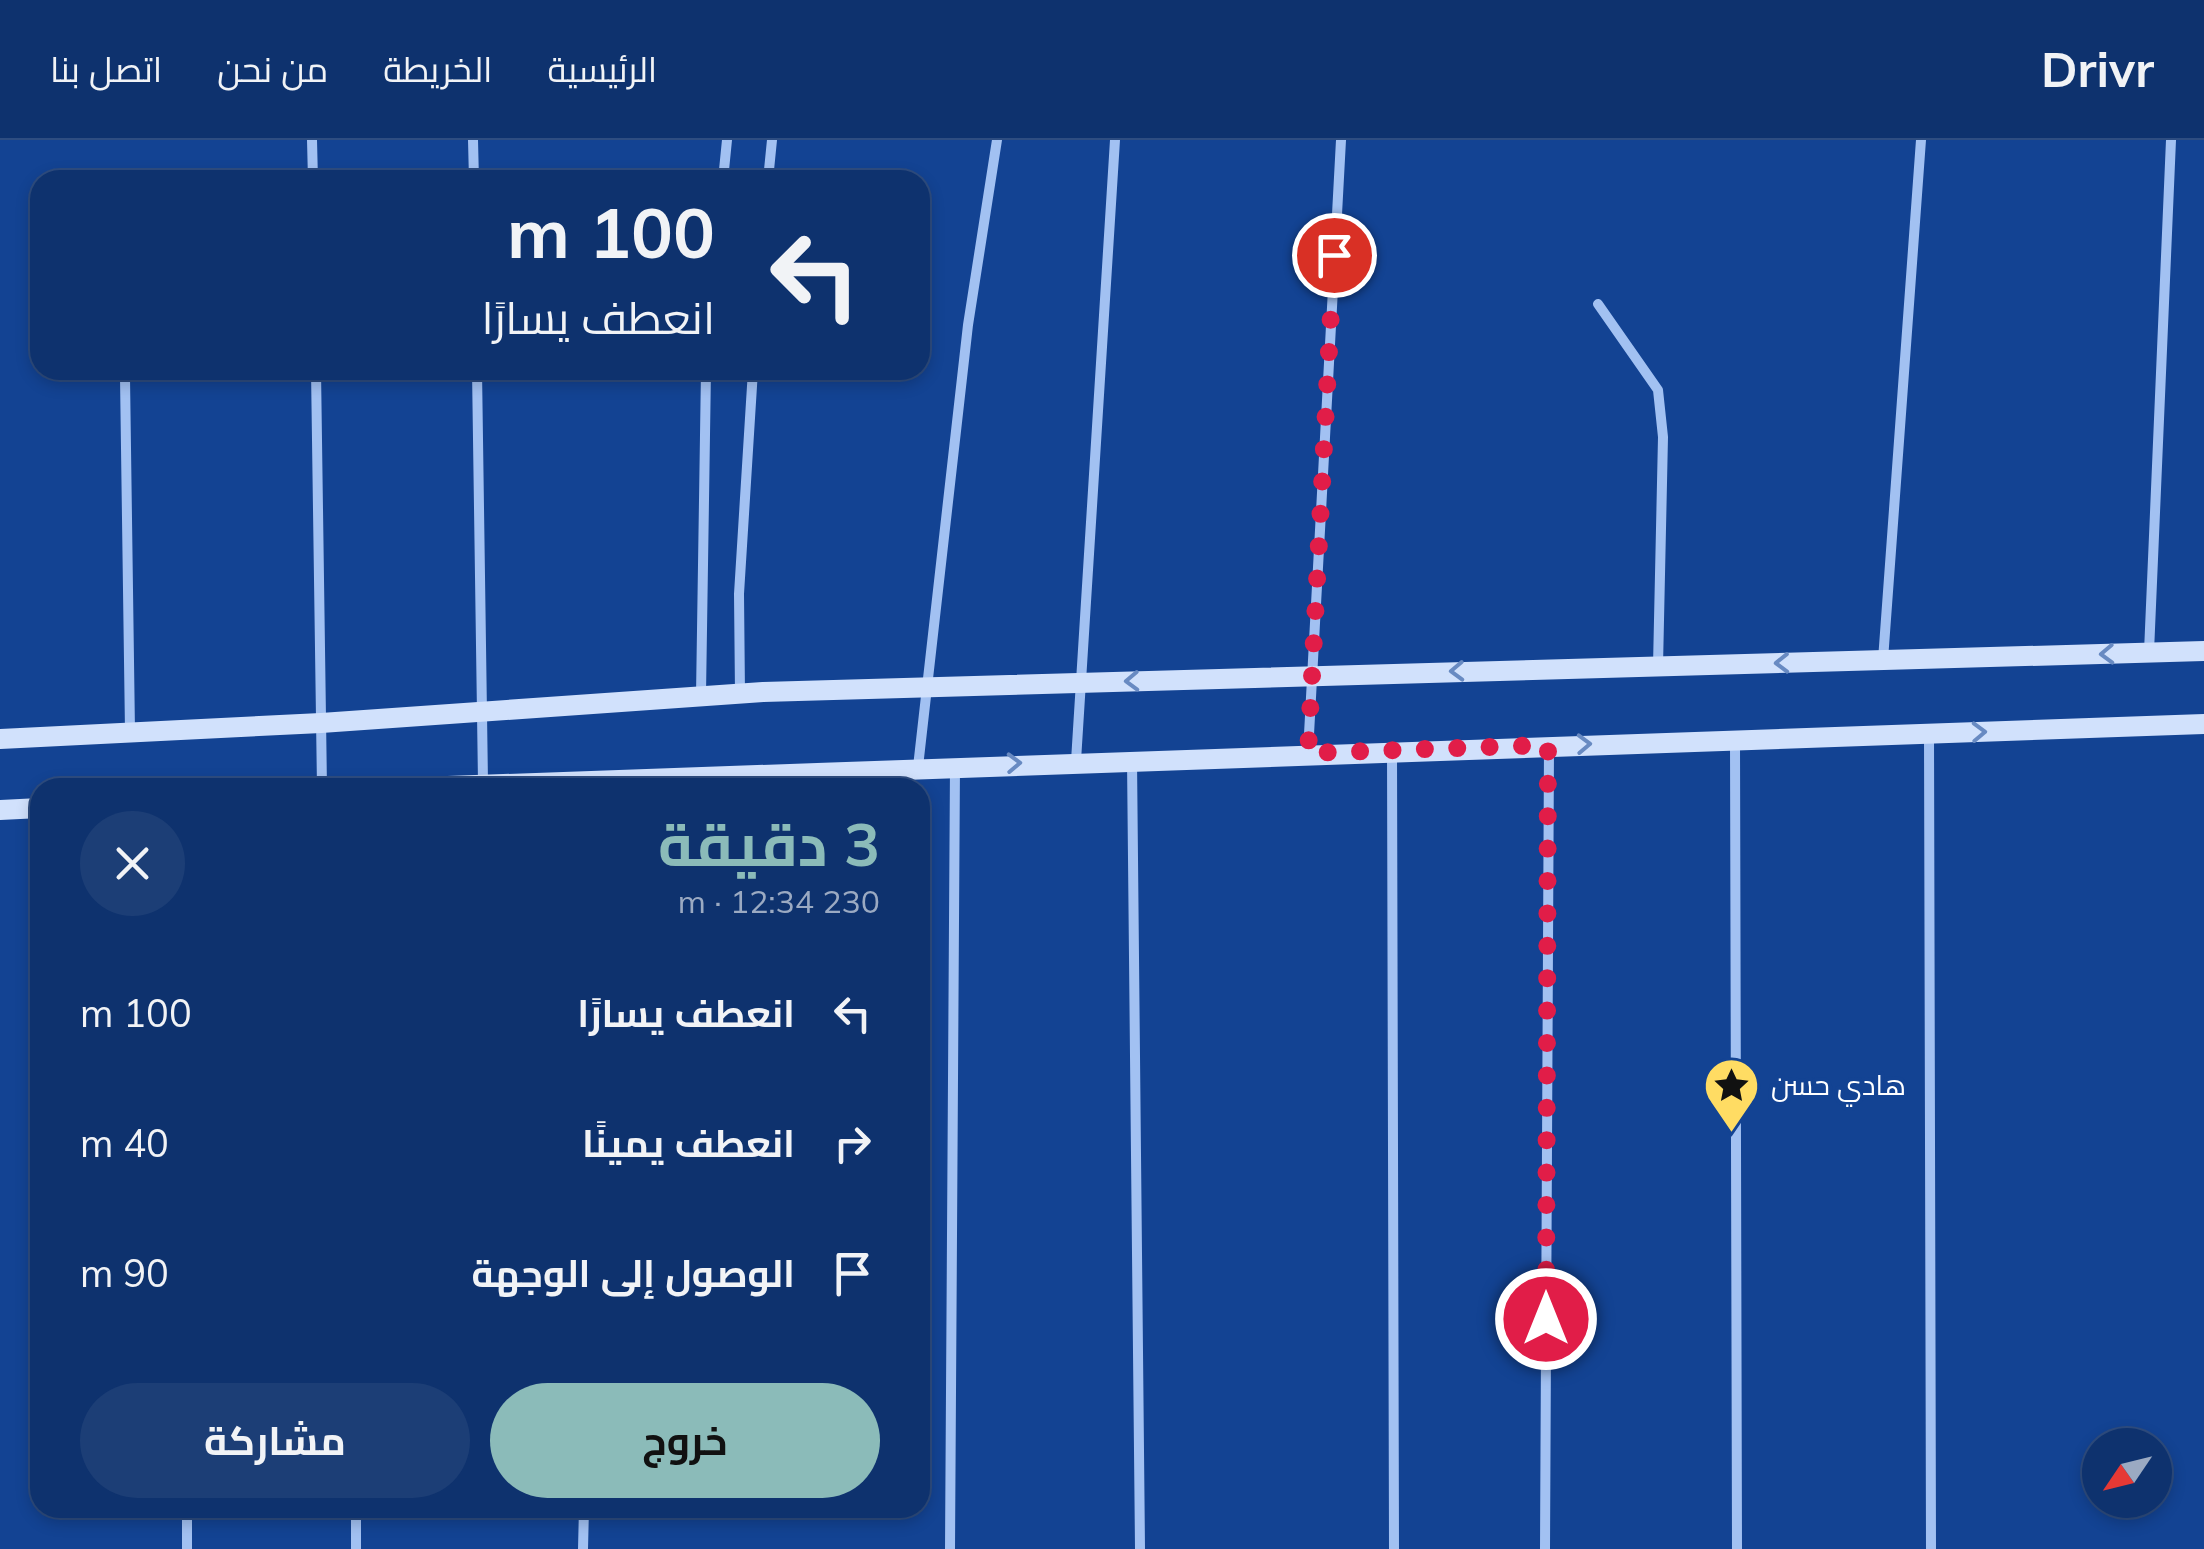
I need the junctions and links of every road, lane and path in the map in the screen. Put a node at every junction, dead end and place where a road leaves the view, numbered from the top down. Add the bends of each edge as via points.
1 (312, 140) edge
2 (473, 140) edge
3 (728, 140) edge
4 (772, 140) edge
5 (997, 140) edge
6 (1115, 140) edge
7 (1341, 140) edge
8 (1921, 140) edge
9 (2172, 140) edge
10 (313, 170) edge
11 (474, 170) edge
12 (725, 170) edge
13 (769, 170) edge
14 (1598, 304) dead end
15 (125, 380) edge
16 (316, 380) edge
17 (476, 380) edge
18 (706, 380) edge
19 (751, 380) edge
20 (2204, 651) edge
21 (2150, 653) junction
22 (1883, 660) junction
23 (1658, 666) junction
24 (1312, 675) junction
25 (1081, 682) junction
26 (927, 687) junction
27 (740, 694) junction
28 (701, 696) junction
29 (482, 712) junction
30 (322, 723) junction
31 (2204, 724) edge
32 (130, 731) junction
33 (1930, 733) junction
34 (0, 739) edge
35 (1735, 740) junction
36 (1548, 745) junction
37 (1392, 750) junction
38 (1308, 753) junction
39 (1132, 759) junction
40 (1076, 761) junction
41 (955, 765) junction
42 (918, 767) junction
43 (322, 778) edge
44 (483, 778) edge
45 (696, 778) edge
46 (30, 808) edge
47 (0, 810) edge
48 (188, 1518) edge
49 (356, 1518) edge
50 (584, 1518) edge
51 (187, 1549) edge
52 (356, 1549) edge
53 (583, 1549) edge
54 (950, 1549) edge
55 (1140, 1549) edge
56 (1394, 1549) edge
57 (1545, 1549) edge
58 (1737, 1549) edge
59 (1931, 1549) edge

1 - 10 street
2 - 11 street
3 - 12 street
4 - 13 street
5 - 26 street via 968,325
6 - 25 street
7 - 24 street
8 - 22 street
9 - 21 street
14 - 23 street via 1658,390
15 - 32 street
16 - 30 street
17 - 29 street
18 - 28 street
19 - 27 street via 739,575
20 - 21 street
21 -> 22 street
22 -> 23 street
23 -> 24 street
24 -> 25 street
24 - 38 street
25 - 26 street
25 - 40 street
26 - 27 street
26 - 42 street
27 - 28 street
28 - 29 street
29 - 30 street
29 - 44 street
30 - 32 street
30 - 43 street
33 -> 31 street
32 - 34 street
33 - 35 street
33 - 59 street
36 -> 35 street
35 - 58 street
36 - 37 street
36 - 57 street
37 - 38 street
37 - 56 street
38 - 39 street
39 - 40 street
39 - 55 street
41 -> 40 street
41 - 42 street
41 - 54 street
42 - 45 street
46 - 47 street
48 - 51 street
49 - 52 street
50 - 53 street

